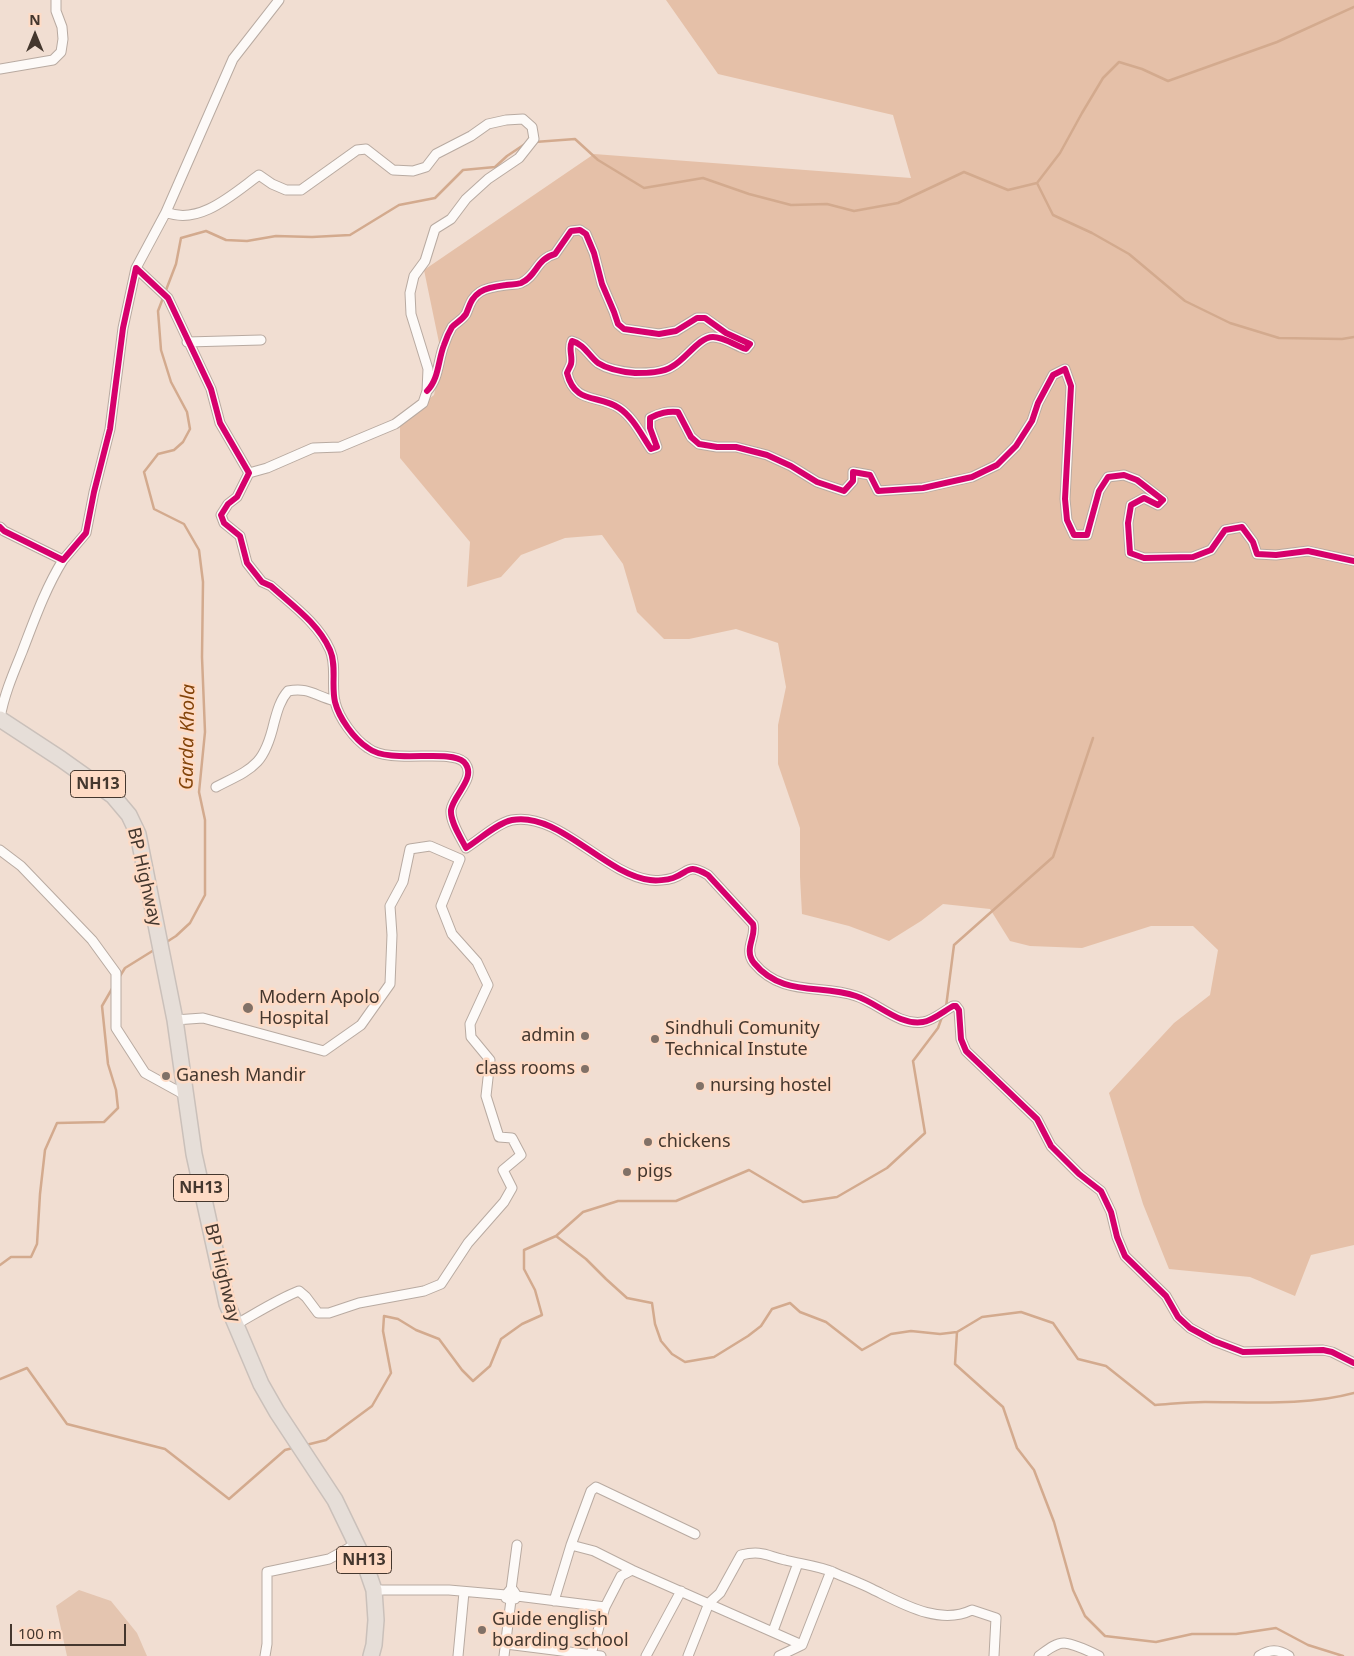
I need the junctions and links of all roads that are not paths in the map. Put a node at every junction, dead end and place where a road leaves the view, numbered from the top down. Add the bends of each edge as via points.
1 (56, 0) edge
2 (279, 0) edge
3 (0, 69) edge
4 (166, 212) junction
5 (136, 268) junction
6 (261, 340) dead end
7 (188, 342) junction
8 (427, 390) junction
9 (249, 473) junction
10 (0, 527) edge
11 (63, 560) junction
12 (1354, 561) edge
13 (335, 701) junction
14 (0, 719) edge
15 (216, 786) dead end
16 (466, 848) junction
17 (0, 850) edge
18 (460, 859) junction
19 (175, 1020) junction
20 (185, 1095) junction
21 (235, 1325) junction
22 (1354, 1363) edge
23 (695, 1534) dead end
24 (356, 1544) junction
25 (516, 1545) dead end
26 (571, 1545) junction
27 (798, 1563) junction
28 (632, 1570) junction
29 (831, 1571) junction
30 (374, 1590) junction
31 (682, 1591) junction
32 (464, 1592) junction
33 (511, 1595) junction
34 (554, 1601) junction
35 (709, 1603) junction
36 (605, 1607) junction
37 (774, 1632) junction
38 (506, 1644) junction
39 (802, 1645) junction
40 (590, 1654) junction
41 (265, 1656) edge
42 (371, 1656) edge
43 (458, 1656) edge
44 (504, 1656) edge
45 (601, 1656) edge
46 (646, 1656) edge
47 (688, 1656) edge
48 (779, 1656) edge
49 (994, 1656) edge
50 (1039, 1656) edge
51 (1099, 1656) edge
52 (1259, 1656) edge
53 (1289, 1656) edge

1 - 3 street via 62,33 61,52 54,60
2 - 4 street via 233,58
4 - 5 street
4 - 8 street via 188,216 207,210 259,176 286,190 301,190 357,150 366,149 393,170 413,171 426,167 436,154 488,124 523,119 532,127 534,139 530,146 466,199 451,219 435,229 425,261 414,276 410,293 411,314 428,369
5 - 7 street via 168,298
5 - 11 street via 122,328 110,429 86,533
6 - 7 street
7 - 9 street via 211,389 220,423
8 - 9 street via 423,403 395,424 340,447 313,448
8 - 12 street via 433,384 447,337 452,327 461,321 470,300 480,292 506,284 519,284 529,278 546,257 555,254 571,231 580,230 586,234 618,324 624,329 660,334 676,330 697,318 705,318 750,344 746,349 714,337 704,340 672,368 635,373 615,371 598,363 579,342 572,341 572,362 567,373 573,389 619,408 651,449 657,447 650,418 669,411 678,412 698,444 736,447 767,455 817,482 844,491 853,481 853,472 870,475 878,491 923,488 972,477 997,465 1016,446 1053,375 1065,369 1071,386 1065,500 1067,520 1074,535 1087,535 1099,491 1108,477 1124,475 1137,480 1163,500 1158,505 1144,498 1131,505 1128,522 1130,553 1144,558 1193,557 1211,550 1225,530 1242,527 1257,554 1308,551
9 - 13 street via 222,519 240,536 248,564 262,582 271,586 316,626 330,651
10 - 11 street
11 - 14 street via 29,633
13 - 15 street via 305,689 288,691 278,709 268,746 259,760 249,770
13 - 16 street via 353,734 368,749 386,756 443,757 464,763 467,781 453,801 451,812
14 - 19 highway, BP Highway / NH13 via 113,796 129,815 138,834
16 - 18 street
16 - 22 street via 510,820 525,819 547,825 624,873 651,881 673,878 691,868 699,870 708,875 753,924 755,928 749,952 753,962 780,984 857,996 914,1022 924,1022 956,1006 966,1051 1037,1119 1051,1146 1079,1174 1101,1190 1125,1256 1166,1296 1178,1317 1190,1328 1243,1352 1323,1350
17 - 20 street via 21,866 92,940 116,973 116,1028 145,1073
18 - 19 street via 430,846 410,849 402,882 390,906 390,984 361,1025 324,1051 203,1018
18 - 21 street via 442,906 452,934 477,962 488,985 470,1024 471,1037 490,1060 486,1096 499,1137 512,1138 521,1155 504,1170 512,1188 441,1284 424,1291 359,1302 329,1313 318,1313 299,1291
19 - 20 highway, BP Highway / NH13
20 - 21 highway, BP Highway / NH13 via 194,1154 226,1304
21 - 24 highway, BP Highway / NH13 via 261,1384 335,1500
23 - 26 street via 596,1487 591,1491
24 - 30 highway, BP Highway / NH13
24 - 41 street via 329,1559 267,1572
25 - 33 street
26 - 28 street via 594,1551
26 - 34 street
27 - 29 street
27 - 35 street via 763,1553 741,1555 720,1593
27 - 37 street
28 - 31 street
28 - 36 street via 621,1576
29 - 39 street
29 - 49 street via 903,1604 934,1614 962,1615 972,1610 996,1618
30 - 32 street
30 - 42 highway, BP Highway / NH13 via 376,1620
31 - 35 street
31 - 46 street
32 - 33 street
32 - 43 street
33 - 34 street
33 - 38 street
34 - 36 street
35 - 37 street
35 - 47 street
36 - 40 street
37 - 39 street
38 - 40 street
38 - 44 street
39 - 48 street
40 - 45 street
50 - 51 street via 1064,1643
52 - 53 street via 1268,1650 1280,1650

